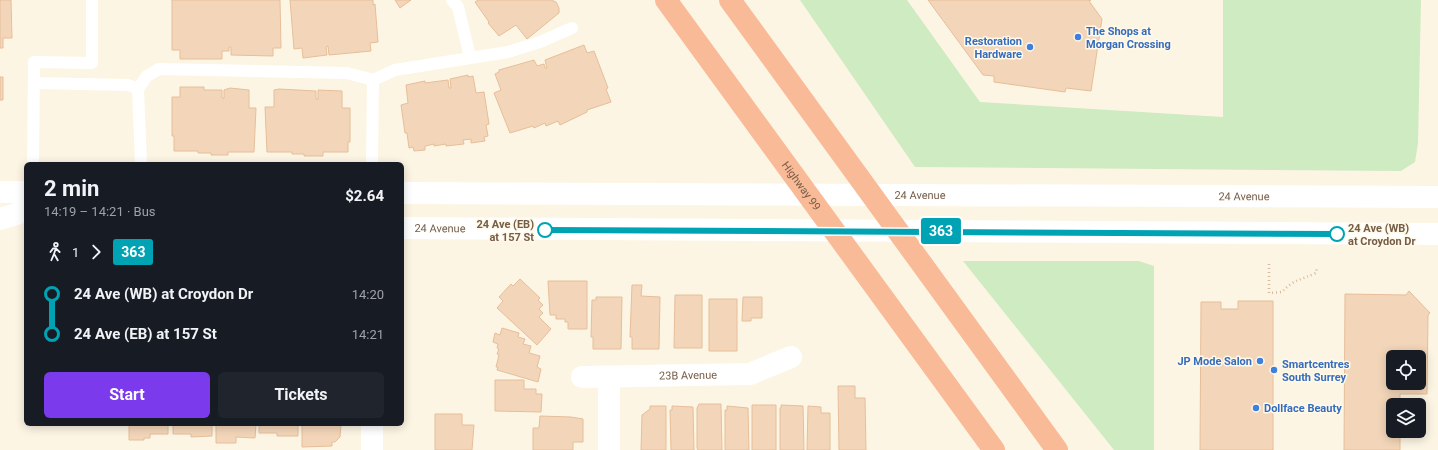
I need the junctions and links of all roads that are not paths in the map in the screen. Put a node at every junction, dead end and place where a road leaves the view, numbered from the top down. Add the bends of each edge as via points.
1 (92, 0) edge
2 (452, 0) edge
3 (666, 0) edge
4 (730, 0) edge
5 (572, 28) dead end
6 (470, 57) junction
7 (373, 80) junction
8 (34, 84) junction
9 (138, 90) junction
10 (33, 162) edge
11 (141, 162) edge
12 (372, 162) edge
13 (0, 192) edge
14 (24, 192) edge
15 (404, 193) edge
16 (1438, 197) edge
17 (24, 212) edge
18 (0, 219) edge
19 (0, 226) edge
20 (24, 226) edge
21 (404, 228) edge
22 (1438, 234) edge
23 (792, 357) dead end
24 (582, 377) dead end
25 (609, 377) junction
26 (372, 426) edge
27 (372, 450) edge
28 (609, 450) edge
29 (994, 450) edge
30 (1057, 450) edge

1 - 8 lane via 92,63 34,62
2 - 6 lane via 458,7
3 - 29 highway, Highway 99
4 - 30 highway
5 - 6 lane via 514,50
6 - 7 lane via 395,70
7 - 9 lane via 347,73 159,69 147,76
7 - 12 lane
8 - 9 lane via 128,84
8 - 10 lane
9 - 11 lane
13 - 14 main road
15 - 16 main road, 24 Avenue
17 - 18 main road
19 - 20 main road
21 - 22 main road, 24 Avenue
23 - 25 main road, 23B Avenue via 750,374
24 - 25 main road, 23B Avenue
25 - 28 main road
26 - 27 main road

